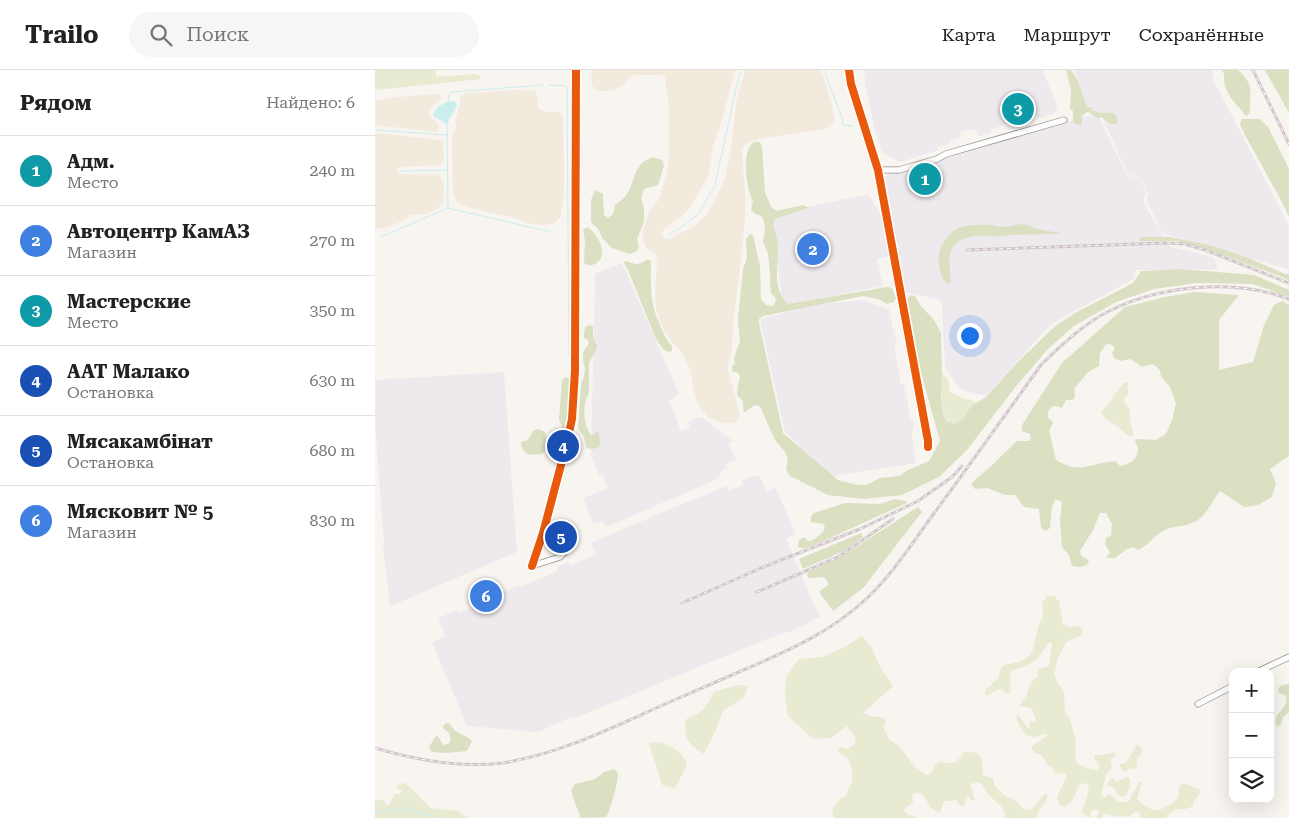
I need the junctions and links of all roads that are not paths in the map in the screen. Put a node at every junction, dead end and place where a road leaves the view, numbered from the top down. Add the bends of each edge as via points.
1 (576, 70) edge
2 (849, 70) edge
3 (1064, 120) dead end
4 (878, 170) junction
5 (928, 447) dead end
6 (543, 533) junction
7 (1289, 657) edge
8 (1266, 668) edge
9 (1229, 688) edge
10 (1198, 704) dead end

1 - 6 street via 574,404 565,454
2 - 4 street
3 - 4 street via 947,154 937,160 899,170
4 - 5 street
6 - 6 street via 539,542 532,566 560,557 565,552 564,544
7 - 8 street
9 - 10 street

